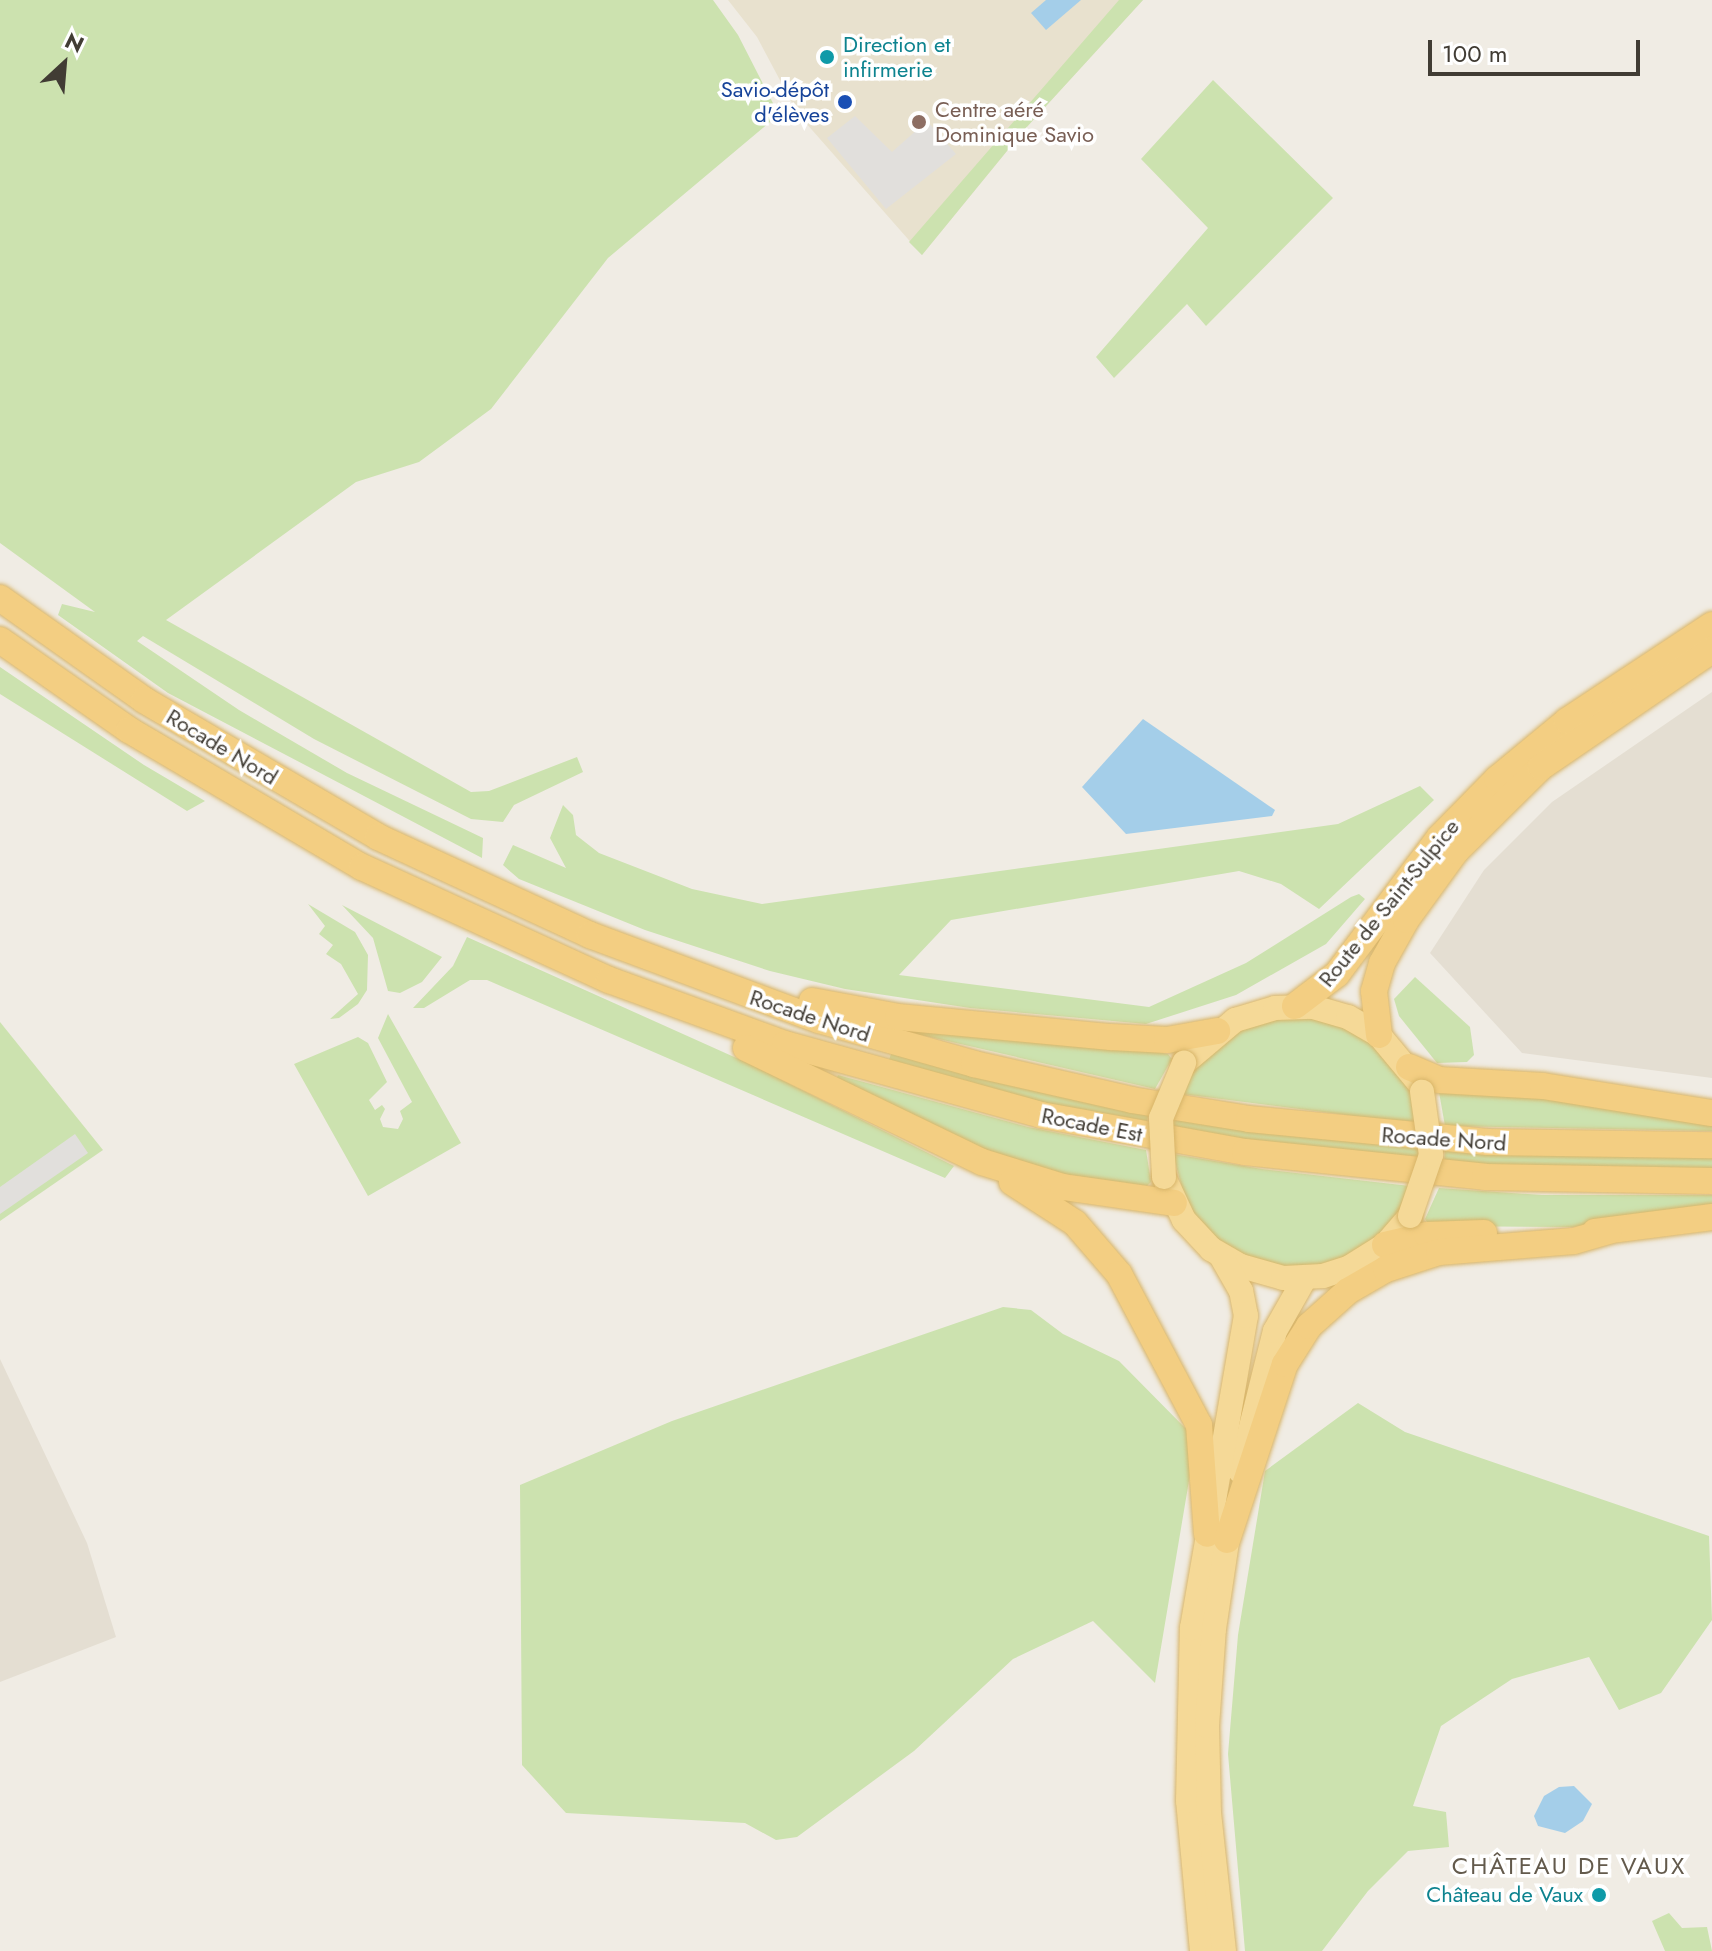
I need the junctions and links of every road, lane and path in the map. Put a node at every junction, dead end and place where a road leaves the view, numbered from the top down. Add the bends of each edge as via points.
1 (0, 598) edge
2 (1712, 625) edge
3 (0, 640) edge
4 (1712, 650) edge
5 (450, 873) junction
6 (500, 934) junction
7 (1295, 1006) junction
8 (1217, 1031) junction
9 (1379, 1035) junction
10 (1409, 1067) junction
11 (1712, 1113) edge
12 (1712, 1145) edge
13 (982, 1162) junction
14 (1712, 1181) edge
15 (1174, 1203) junction
16 (1712, 1217) edge
17 (1609, 1231) junction
18 (1385, 1245) junction
19 (1221, 1256) junction
20 (1305, 1278) junction
21 (1217, 1537) junction
22 (1202, 1951) edge
23 (1224, 1951) edge

1 - 5 highway, Rocade Nord via 224,749
2 - 7 highway, Route de Saint-Sulpice via 1567,721 1497,779 1439,838 1337,974
3 - 6 highway, Rocade Nord via 129,730 289,828
4 - 9 highway, Route de Saint-Sulpice via 1541,767 1456,851 1382,963 1374,991
5 - 8 highway via 710,969 845,1008 1146,1039
5 - 12 highway, Rocade Nord via 743,995 974,1064 1132,1100 1419,1138
6 - 13 highway
6 - 14 highway, Rocade Est via 649,996 785,1044 956,1095 1111,1129 1245,1152 1415,1172
7 - 8 main road via 1254,1012
7 - 9 main road via 1348,1017
8 - 15 main road, bridge via 1184,1063 1161,1118 1164,1177
9 - 10 main road
10 - 11 highway via 1439,1080 1543,1086
10 - 18 main road, bridge via 1422,1092 1431,1155 1410,1216
13 - 15 highway via 1063,1187
13 - 21 highway via 1075,1223 1119,1274 1199,1425
15 - 19 main road via 1196,1235
16 - 17 highway
17 - 18 highway via 1446,1233
17 - 21 highway via 1574,1241 1428,1255 1386,1269 1341,1296 1309,1326 1281,1371
18 - 20 main road via 1350,1267
19 - 20 main road via 1261,1274
19 - 21 main road via 1241,1291 1246,1331
20 - 21 main road via 1280,1317
21 - 22 main road via 1192,1628 1187,1717 1193,1883
21 - 23 main road via 1207,1726 1209,1813

